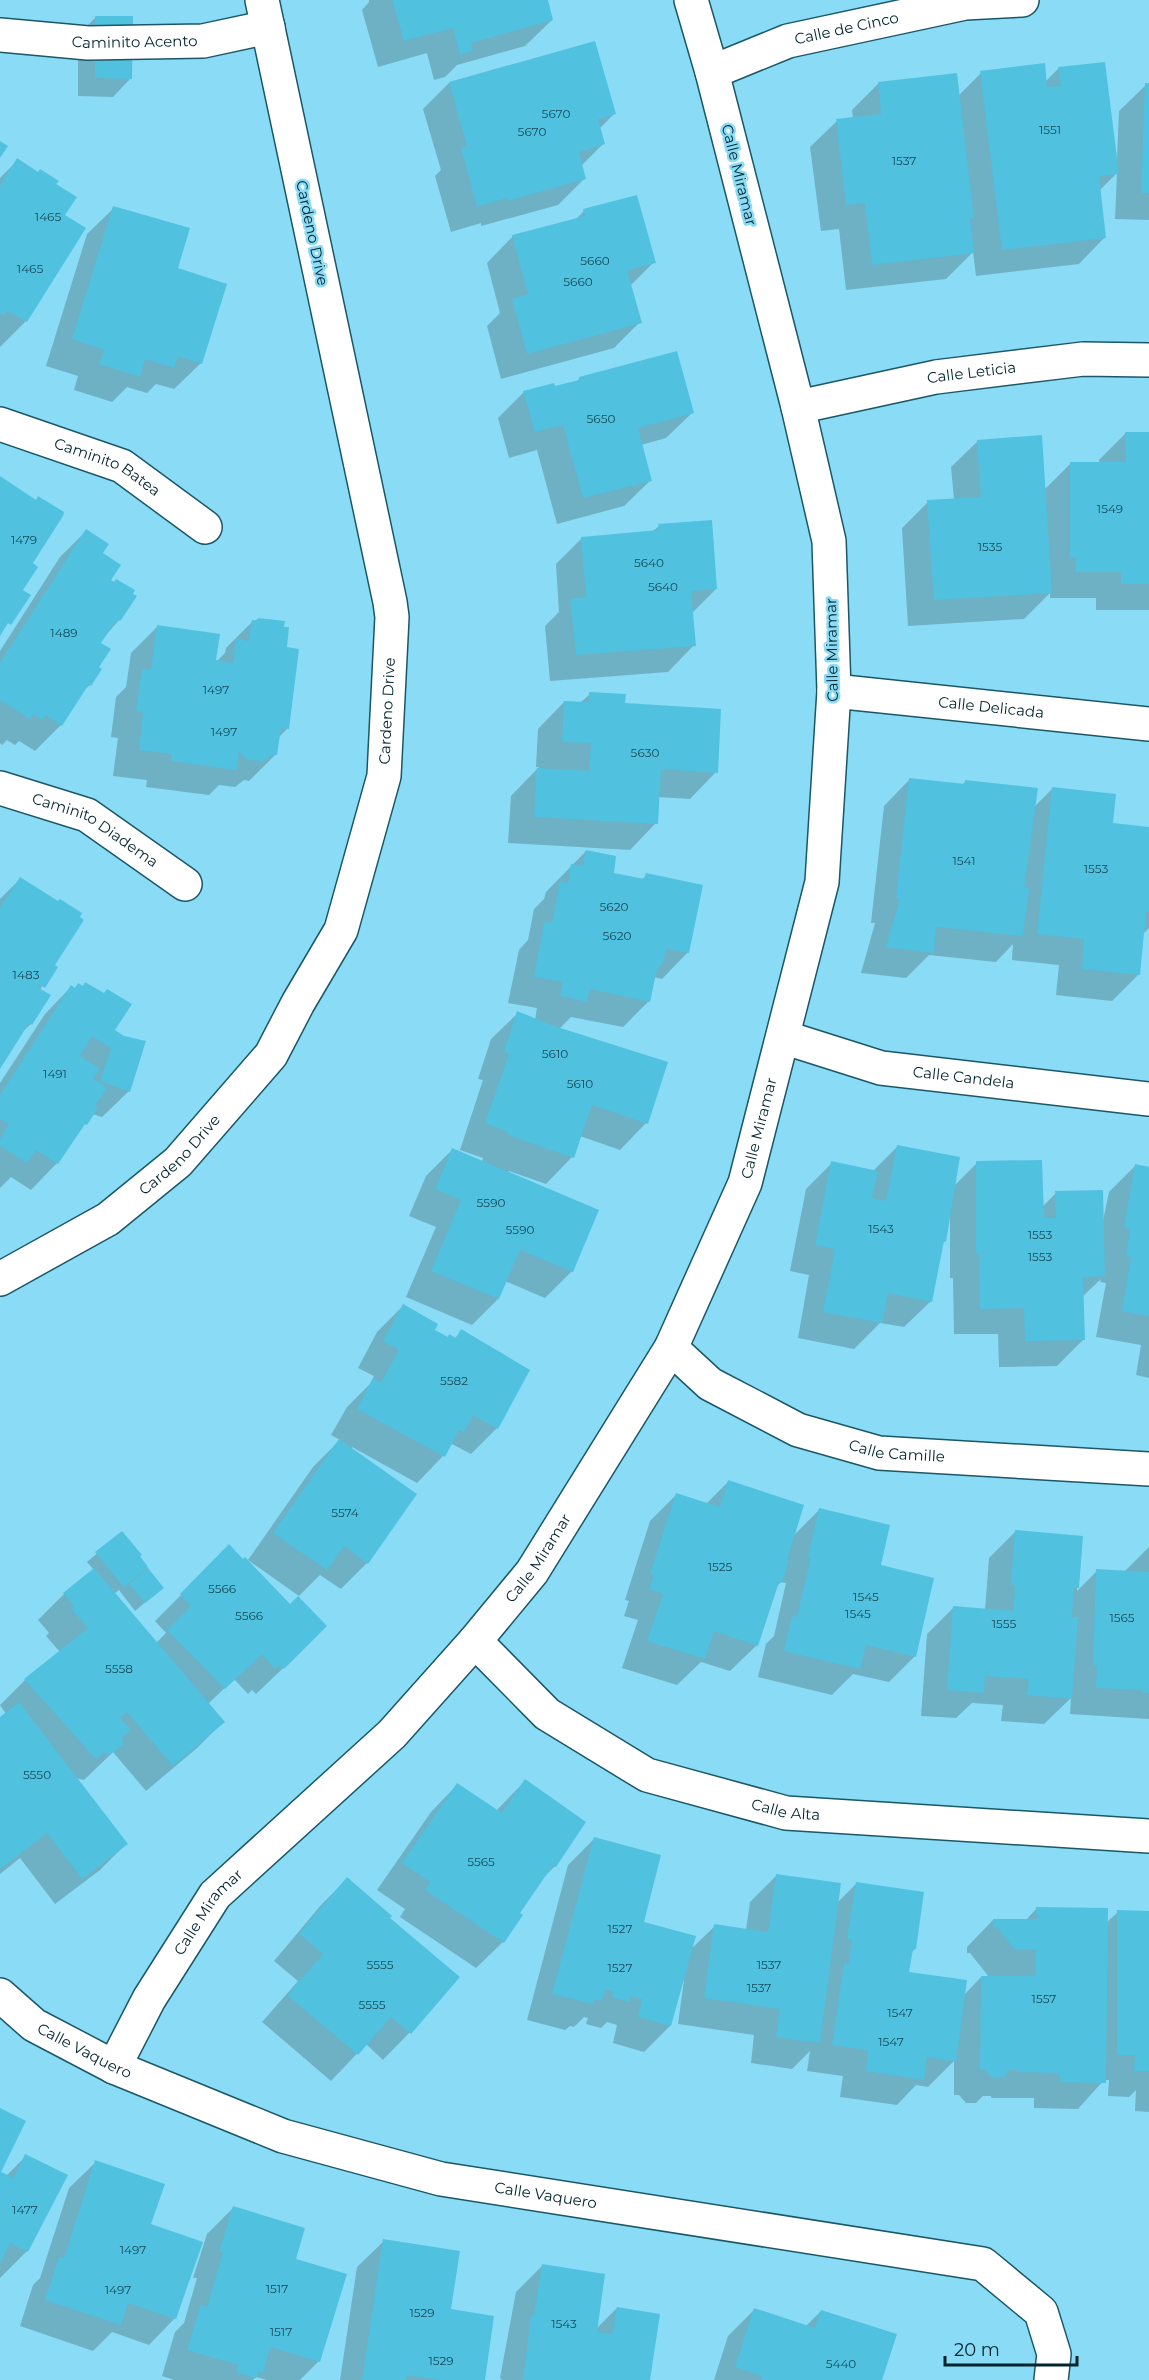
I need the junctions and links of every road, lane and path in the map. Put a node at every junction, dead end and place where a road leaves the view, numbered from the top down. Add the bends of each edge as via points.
1 (691, 0) edge
2 (1022, 0) edge
3 (265, 13) edge
4 (0, 35) edge
5 (712, 72) junction
6 (1149, 360) edge
7 (798, 407) junction
8 (0, 423) edge
9 (206, 527) dead end
10 (834, 691) junction
11 (1149, 724) edge
12 (0, 788) edge
13 (185, 884) dead end
14 (783, 1037) junction
15 (1149, 1099) edge
16 (0, 1279) edge
17 (671, 1348) junction
18 (1149, 1469) edge
19 (475, 1641) junction
20 (1149, 1836) edge
21 (0, 1995) edge
22 (114, 2067) junction
23 (1051, 2380) edge

1 - 5 street, Calle Miramar
2 - 5 street, Calle de Cinco via 965,3 788,41
3 - 4 street, Caminito Acento via 203,41 88,44
3 - 16 street, Cardeno Drive via 390,602 384,776 340,930 270,1055 178,1162 108,1219
5 - 7 street, Calle Miramar
6 - 7 street, Calle Leticia via 1083,359 936,377
7 - 10 street, Calle Miramar via 829,541
8 - 9 street, Caminito Batea via 122,466
10 - 11 street, Calle Delicada
10 - 14 street, Calle Miramar via 822,882
12 - 13 street, Caminito Diadema via 87,815
14 - 15 street, Calle Candela via 881,1068
14 - 17 street, Calle Miramar via 745,1183
17 - 18 street, Calle Camille via 710,1384 798,1430 879,1453
17 - 19 street, Calle Miramar via 532,1572
19 - 20 street, Calle Alta via 546,1714 647,1775 786,1813
19 - 22 street, Calle Miramar via 392,1734 215,1895 149,1999
21 - 22 street, Calle Vaquero via 34,2025
22 - 23 street, Calle Vaquero via 283,2136 441,2179 983,2264 1041,2312 1054,2354

